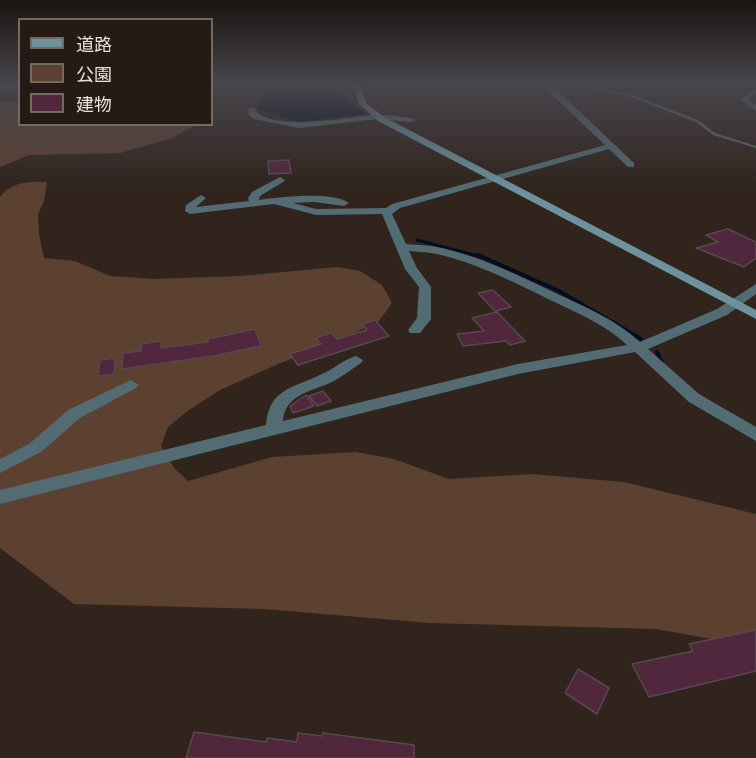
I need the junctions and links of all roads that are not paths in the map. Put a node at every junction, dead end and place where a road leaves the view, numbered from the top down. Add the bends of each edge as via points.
1 (263, 118) edge
2 (365, 118) edge
3 (380, 118) edge
4 (393, 118) edge
5 (581, 118) edge
6 (690, 118) edge
7 (411, 120) dead end
8 (610, 146) junction
9 (756, 147) edge
10 (632, 165) dead end
11 (498, 179) junction
12 (280, 180) dead end
13 (201, 198) dead end
14 (255, 203) junction
15 (390, 210) junction
16 (402, 247) junction
17 (756, 288) edge
18 (735, 304) junction
19 (756, 315) edge
20 (416, 330) dead end
21 (636, 347) junction
22 (356, 360) dead end
23 (131, 385) dead end
24 (274, 430) junction
25 (756, 435) edge
26 (0, 467) edge
27 (0, 498) edge

1 - 2 street via 299,126
3 - 11 street
4 - 7 street
5 - 8 street
6 - 9 lane via 714,134
8 - 10 street
8 - 11 street
11 - 15 street
11 - 18 street
12 - 14 street via 256,194
13 - 14 street via 190,211
14 - 15 street via 279,201 316,212
15 - 16 street via 387,214
16 - 20 street via 411,270 425,287 424,319
16 - 21 street via 440,250 523,282 621,332
17 - 18 street
18 - 19 street
18 - 21 street via 663,339
21 - 24 street via 518,369
21 - 25 street via 694,398
22 - 24 street via 323,380 286,394 274,418
23 - 26 street via 74,414 35,448
24 - 27 street

